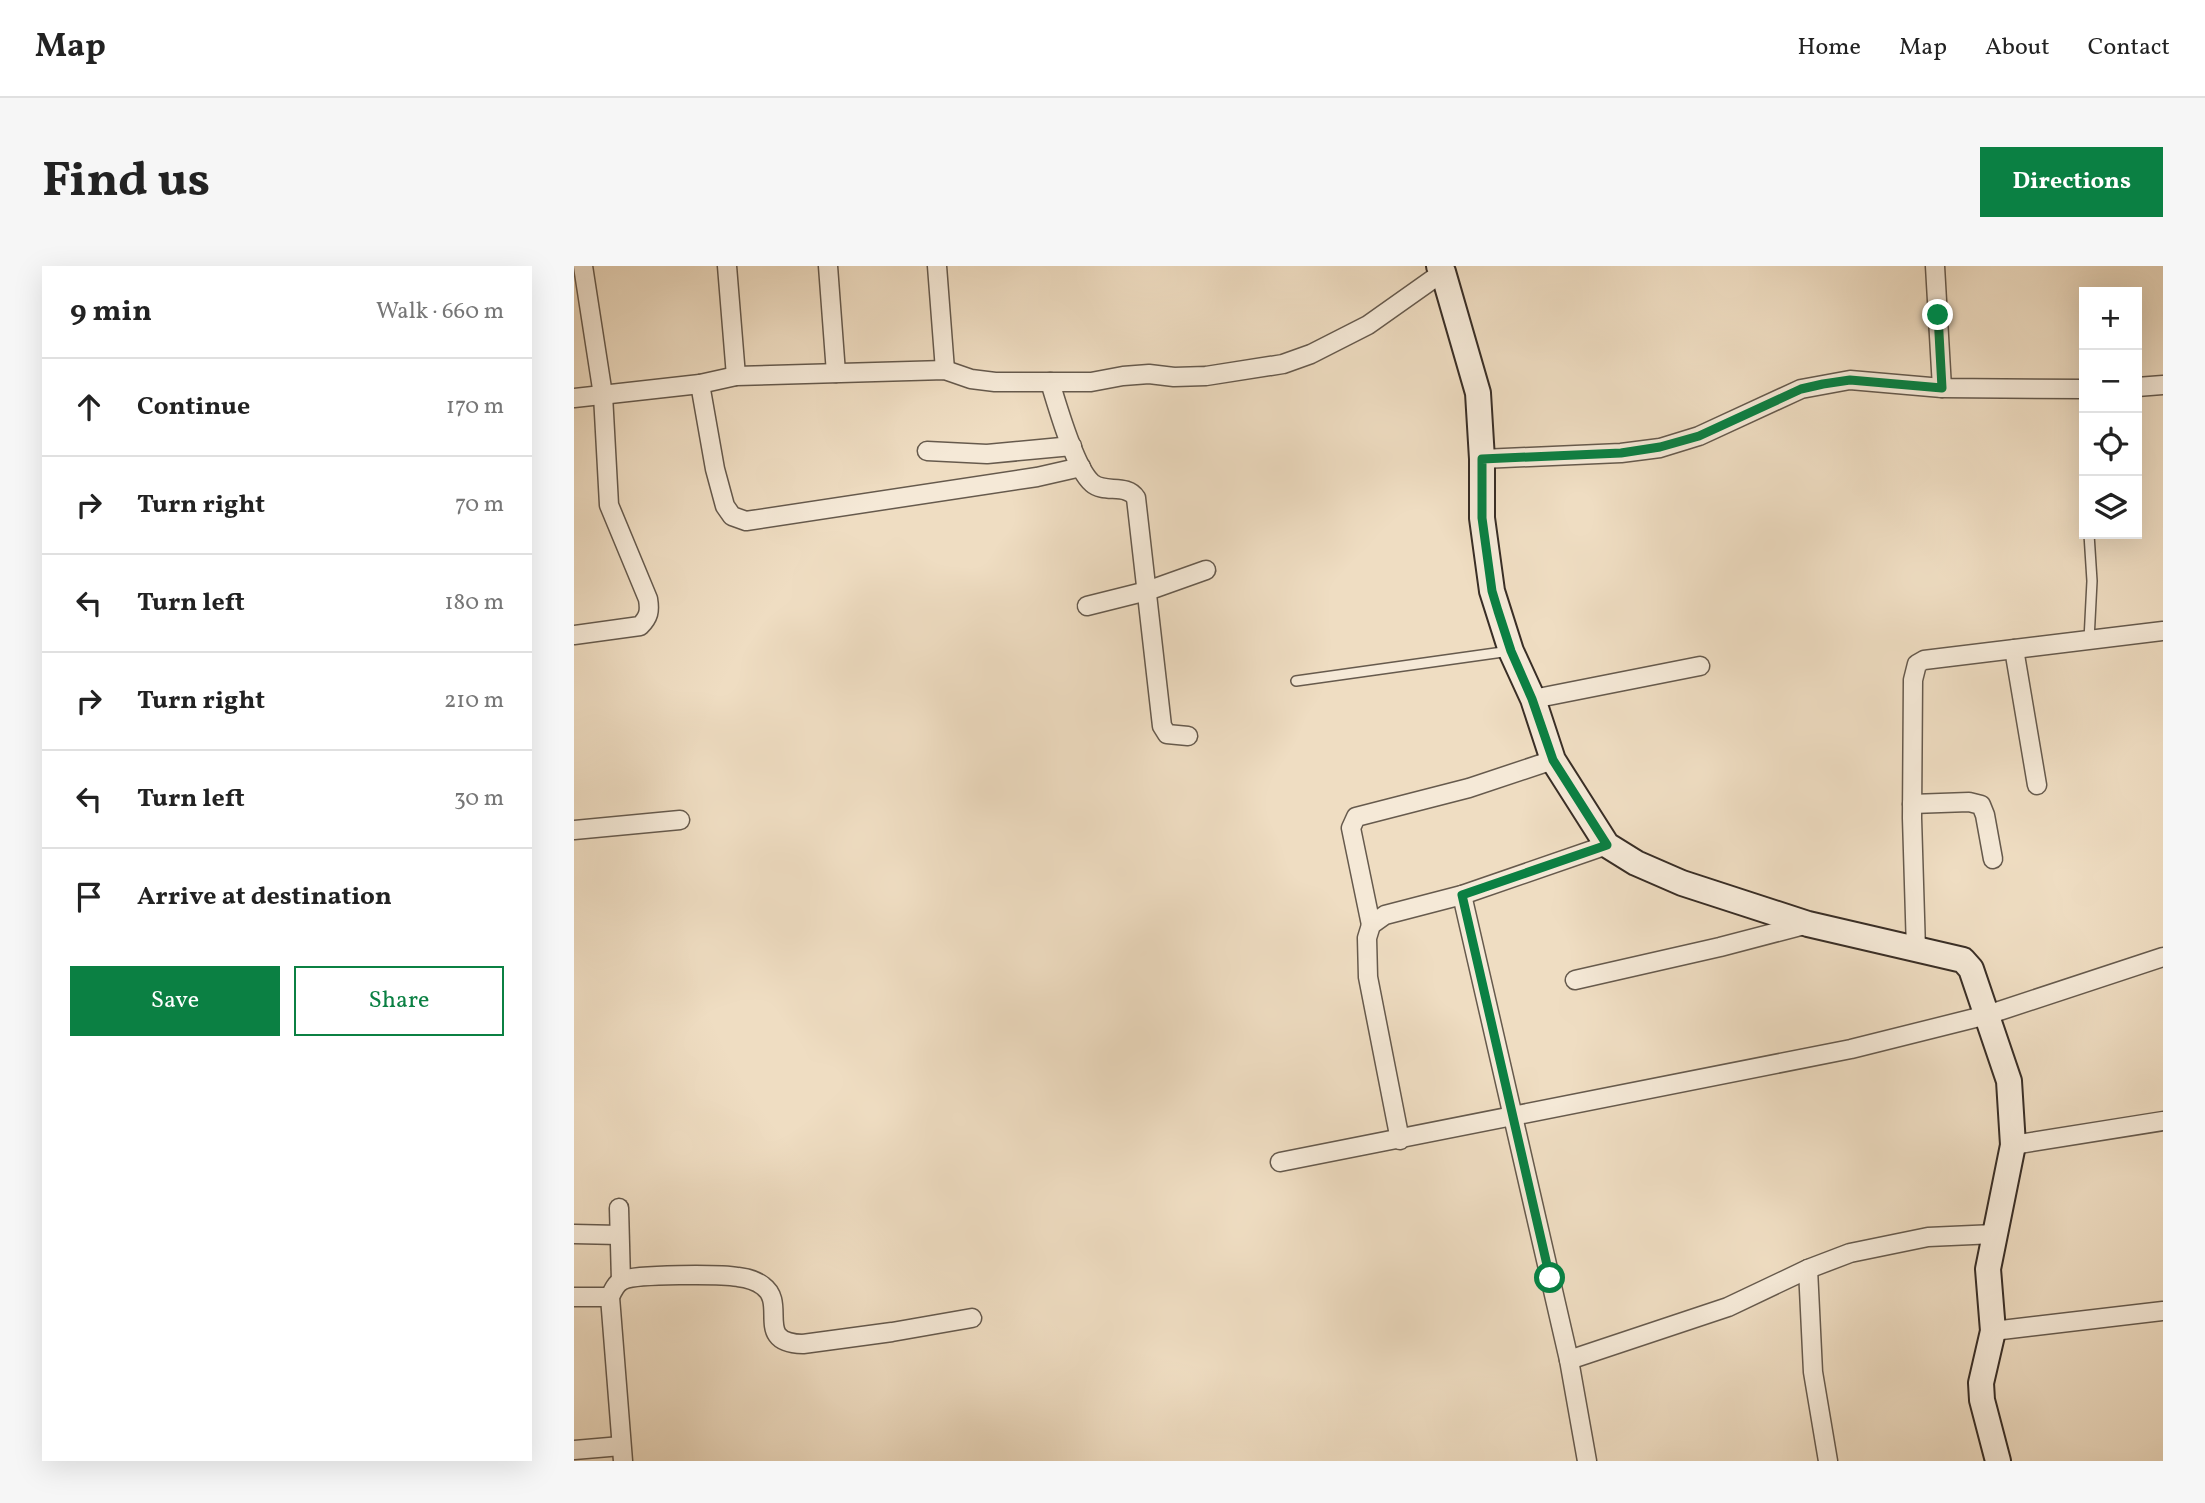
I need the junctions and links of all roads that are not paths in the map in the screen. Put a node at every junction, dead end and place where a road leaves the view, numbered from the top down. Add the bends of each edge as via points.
1 (583, 266) edge
2 (727, 266) edge
3 (828, 266) edge
4 (937, 266) edge
5 (1935, 266) edge
6 (1441, 269) edge
7 (945, 370) junction
8 (836, 373) junction
9 (736, 376) junction
10 (1050, 382) junction
11 (700, 384) junction
12 (2163, 385) edge
13 (2142, 387) edge
14 (1942, 388) junction
15 (2079, 389) edge
16 (603, 395) junction
17 (574, 398) edge
18 (1072, 446) junction
19 (927, 451) dead end
20 (1482, 459) junction
21 (1081, 467) junction
22 (2089, 539) edge
23 (1206, 570) dead end
24 (1147, 591) junction
25 (1087, 606) dead end
26 (2163, 631) edge
27 (574, 635) edge
28 (2089, 640) junction
29 (2014, 649) junction
30 (1511, 651) junction
31 (1700, 666) dead end
32 (1296, 681) dead end
33 (1532, 699) junction
34 (1188, 736) dead end
35 (1553, 760) junction
36 (2037, 785) dead end
37 (1912, 804) junction
38 (680, 820) dead end
39 (574, 830) edge
40 (1607, 845) junction
41 (1993, 859) dead end
42 (1462, 895) junction
43 (1808, 924) junction
44 (1371, 925) junction
45 (1916, 950) junction
46 (2163, 957) edge
47 (1575, 980) dead end
48 (1987, 1015) junction
49 (1513, 1116) junction
50 (2163, 1121) edge
51 (1400, 1140) junction
52 (2013, 1145) junction
53 (1280, 1163) dead end
54 (619, 1208) dead end
55 (574, 1234) edge
56 (1995, 1234) junction
57 (619, 1235) junction
58 (1808, 1269) junction
59 (621, 1281) junction
60 (574, 1297) edge
61 (610, 1297) junction
62 (2163, 1311) edge
63 (972, 1318) dead end
64 (1993, 1331) junction
65 (1569, 1360) junction
66 (574, 1450) edge
67 (622, 1453) edge
68 (1587, 1461) edge
69 (1828, 1461) edge
70 (1998, 1461) edge

1 - 16 street
2 - 9 street
3 - 8 street
4 - 7 street
5 - 14 street
6 - 10 street via 1368,325 1283,364 1206,376 1149,374
6 - 20 street via 1478,393
7 - 8 street
7 - 10 street via 995,382
8 - 9 street
9 - 11 street
10 - 18 street
11 - 16 street
11 - 21 street via 725,506 746,521
12 - 13 street
14 - 15 street
14 - 20 street via 1850,380 1823,384 1801,389 1699,436 1660,447
16 - 17 street
16 - 27 street via 609,505 648,599 649,615 640,626
18 - 19 street via 987,454
18 - 21 street
20 - 30 street via 1482,518 1492,591
21 - 24 street via 1092,484 1126,491 1136,498
22 - 28 lane
23 - 24 street
24 - 25 street
24 - 34 street via 1162,726 1167,734
26 - 28 street
28 - 29 street
29 - 36 street
29 - 37 street via 1917,664
30 - 32 lane
30 - 33 street
31 - 33 street
33 - 35 street
35 - 40 street
35 - 44 street via 1469,789 1356,817 1351,828
37 - 41 street via 1981,805
37 - 45 street
38 - 39 street
40 - 42 street
40 - 43 street via 1682,883
42 - 44 street via 1385,915
42 - 49 street
43 - 45 street
43 - 47 street
44 - 51 street via 1368,977
45 - 48 street via 1963,960 1971,969
46 - 48 street
48 - 49 street via 1851,1049
48 - 52 street via 2009,1081
49 - 51 street
49 - 65 street
50 - 52 street
51 - 53 street
52 - 56 street
54 - 57 street
55 - 57 street
56 - 58 street via 1904,1241 1850,1253
56 - 64 street via 1988,1269
57 - 59 street
58 - 65 street via 1728,1307
58 - 69 street via 1813,1372
59 - 61 street
59 - 63 street via 642,1276 721,1276 761,1283 772,1298 776,1333 788,1343
60 - 61 street
61 - 67 street
62 - 64 street
64 - 70 street via 1981,1383
65 - 68 street
66 - 67 street

